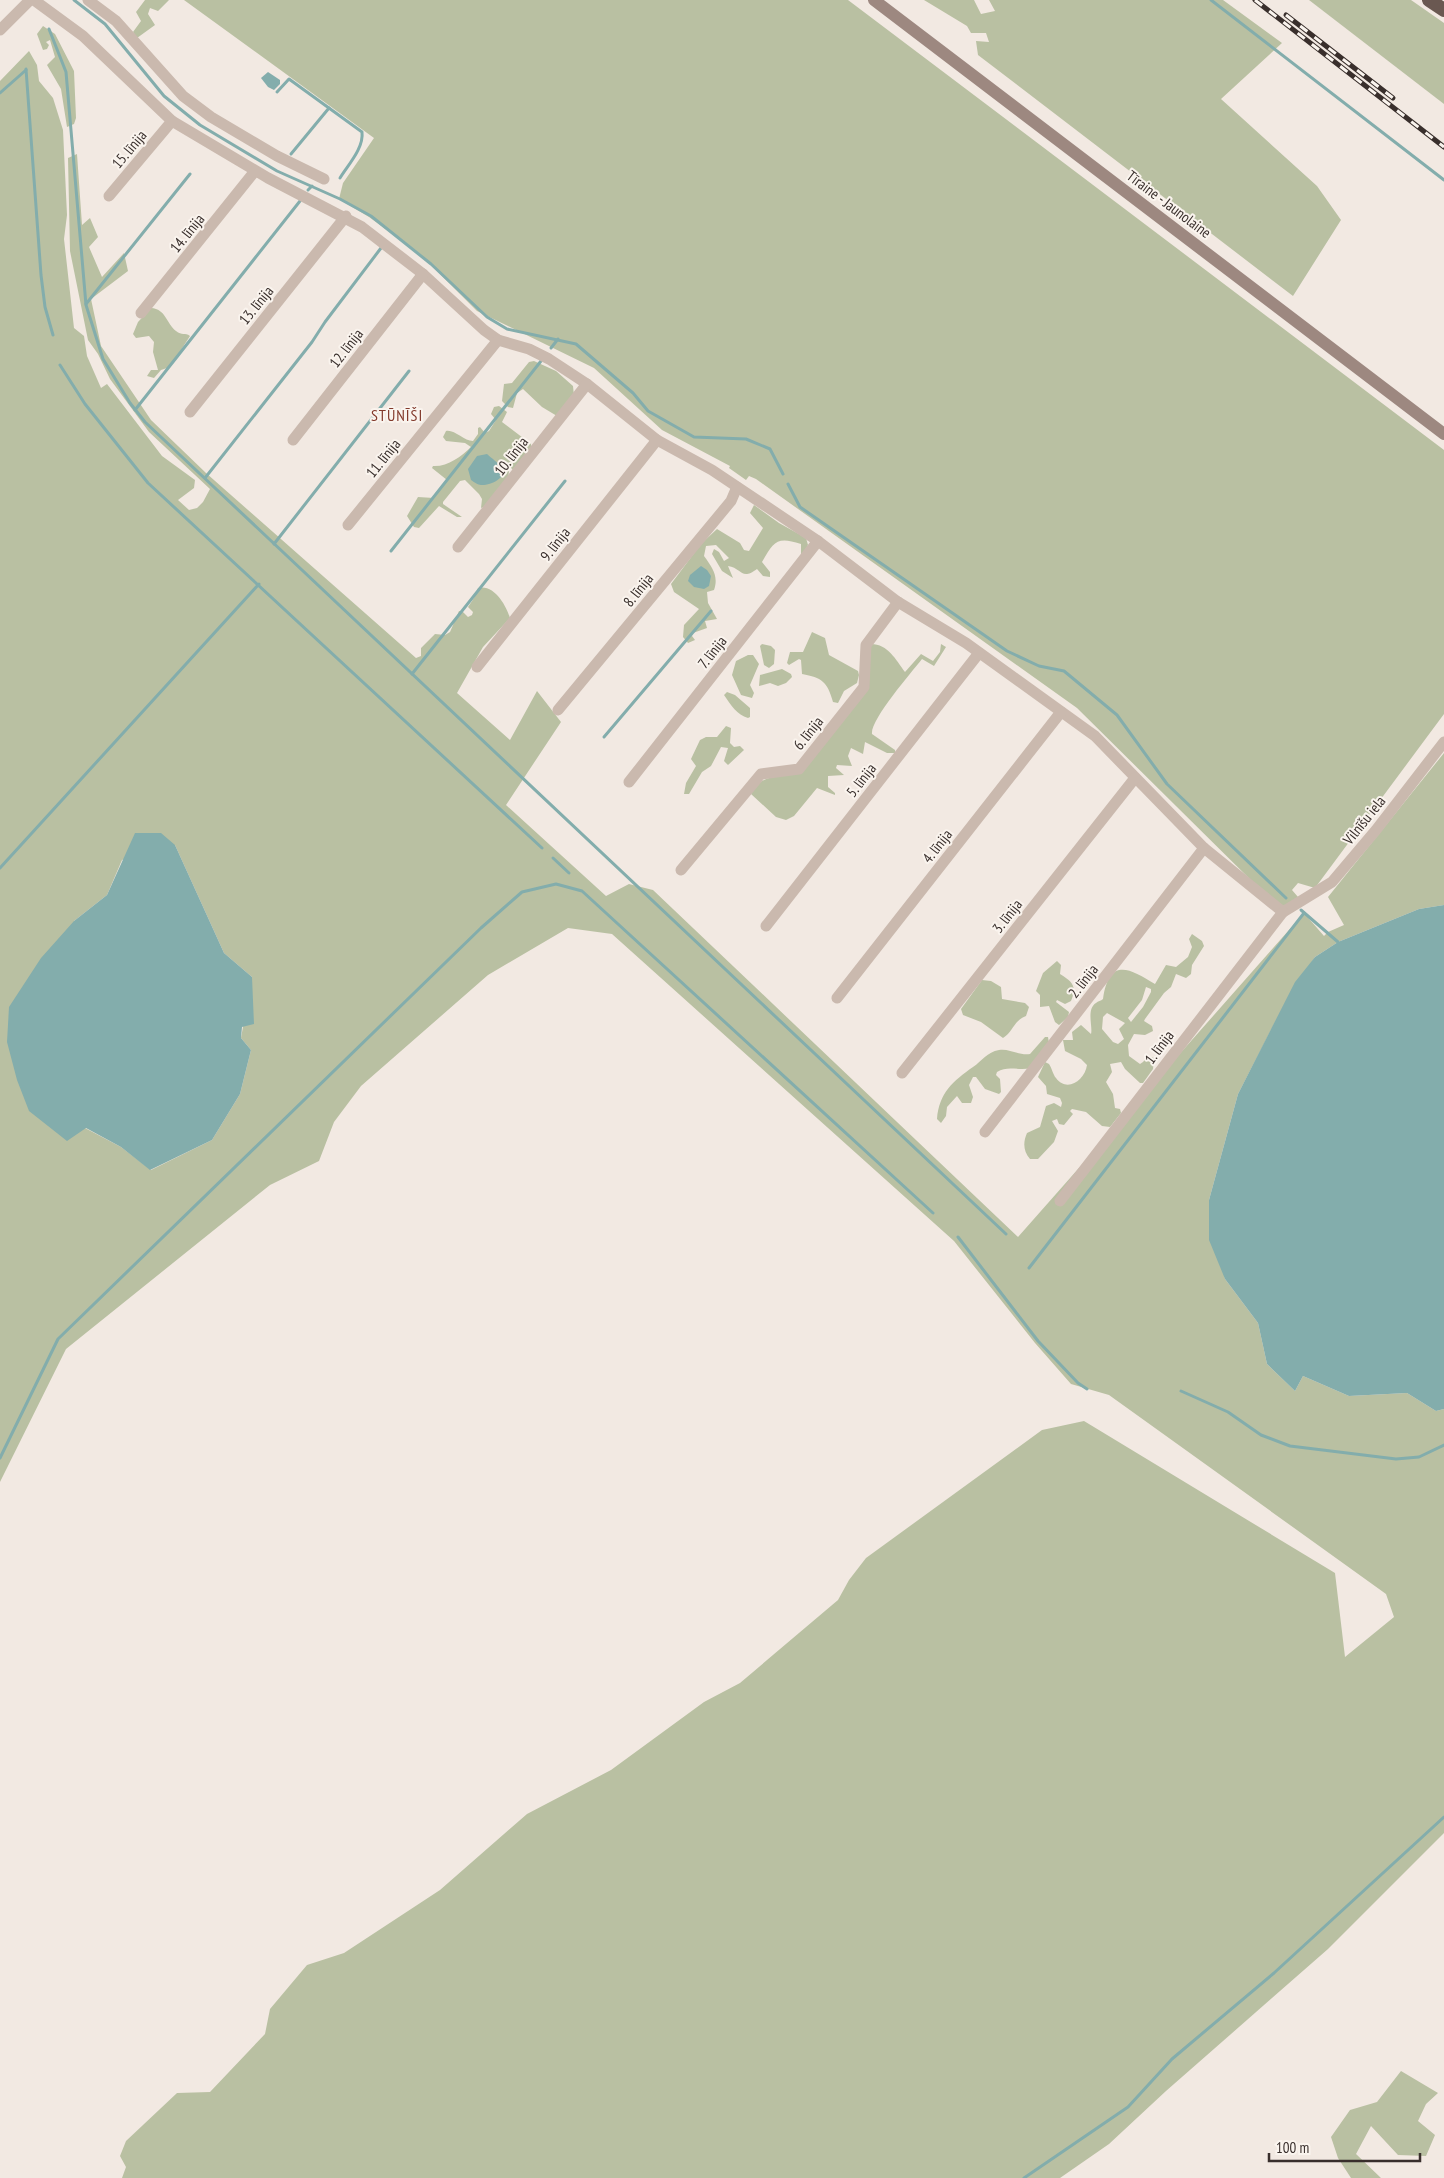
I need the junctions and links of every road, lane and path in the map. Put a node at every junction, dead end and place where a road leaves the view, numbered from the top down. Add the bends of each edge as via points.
1 (32, 0) edge
2 (88, 0) edge
3 (874, 0) edge
4 (1429, 0) edge
5 (1444, 10) edge
6 (0, 30) edge
7 (172, 121) junction
8 (255, 171) junction
9 (324, 179) dead end
10 (109, 196) dead end
11 (346, 216) junction
12 (423, 274) junction
13 (141, 313) dead end
14 (498, 340) junction
15 (587, 384) junction
16 (190, 412) dead end
17 (1444, 434) edge
18 (293, 440) dead end
19 (657, 440) junction
20 (737, 487) junction
21 (348, 525) dead end
22 (818, 541) junction
23 (458, 547) dead end
24 (898, 602) junction
25 (979, 653) junction
26 (477, 667) dead end
27 (558, 710) dead end
28 (1061, 712) junction
29 (1444, 742) edge
30 (1135, 778) junction
31 (629, 782) dead end
32 (1204, 848) junction
33 (681, 870) dead end
34 (1283, 912) junction
35 (766, 926) dead end
36 (837, 998) dead end
37 (902, 1073) dead end
38 (985, 1132) dead end
39 (1060, 1201) dead end

1 - 6 street
1 - 7 street via 83,36
2 - 9 street via 116,22 183,96 211,117 277,156
3 - 17 main road, Tīraine - Jaunolaine
4 - 5 highway
7 - 8 street
7 - 10 street, 15. līnija
8 - 11 street
8 - 13 street, 14. līnija
11 - 12 street
11 - 16 street, 13. līnija
12 - 14 street
12 - 18 street, 12. līnija
14 - 15 street via 529,349
14 - 21 street, 11. līnija
15 - 19 street
15 - 23 street, 10. līnija
19 - 20 street
19 - 26 street, 9. līnija
20 - 22 street
20 - 27 street, 8. līnija via 731,501
22 - 24 street
22 - 31 street, 7. līnija
24 - 25 street
24 - 33 street, 6. līnija via 866,645 864,687 799,769 761,774
25 - 28 street
25 - 35 street, 5. līnija
28 - 30 street via 1095,736
28 - 36 street, 4. līnija
29 - 34 street, Vilnīšu iela via 1332,882
30 - 32 street
30 - 37 street, 3. līnija
32 - 34 street
32 - 38 street, 2. līnija
34 - 39 street, 1. līnija

